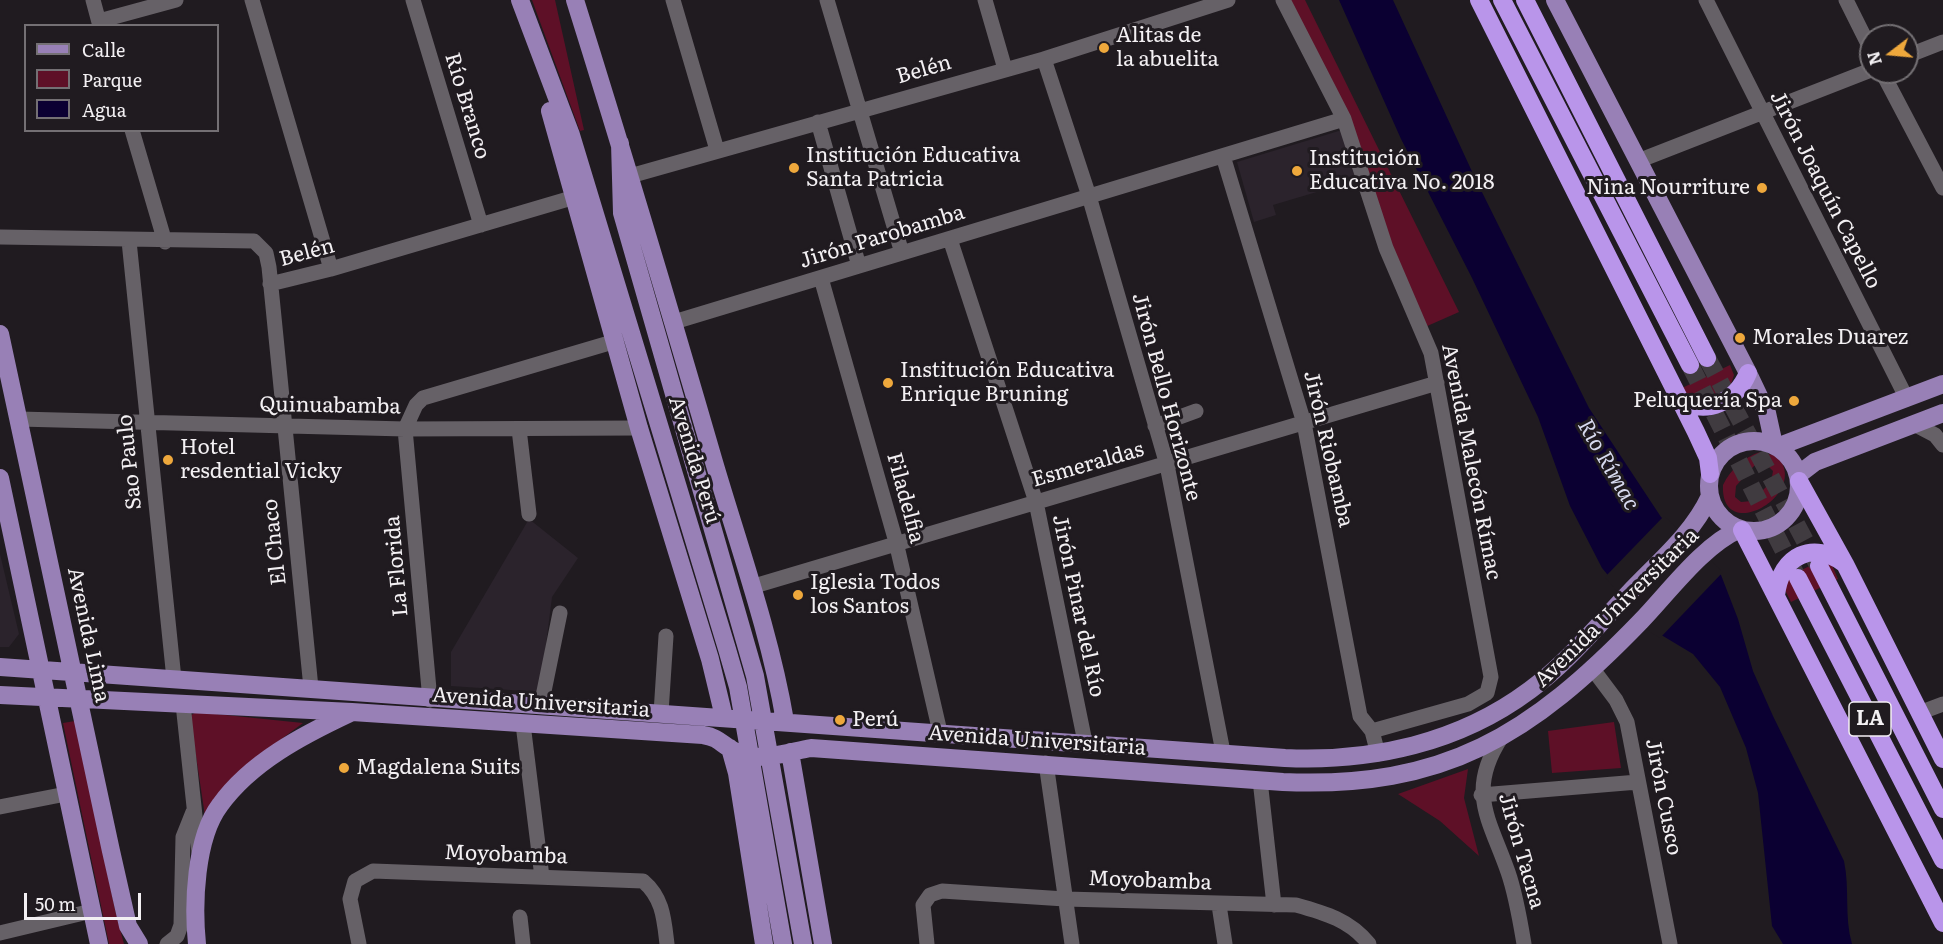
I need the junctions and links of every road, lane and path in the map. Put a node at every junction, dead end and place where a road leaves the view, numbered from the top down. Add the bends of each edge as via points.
1 (93, 0) edge
2 (176, 0) edge
3 (252, 0) edge
4 (413, 0) edge
5 (519, 0) edge
6 (575, 0) edge
7 (673, 0) edge
8 (827, 0) edge
9 (985, 0) edge
10 (1228, 0) edge
11 (1283, 0) edge
12 (1479, 0) edge
13 (1502, 0) edge
14 (1525, 0) edge
15 (1555, 0) edge
16 (1706, 0) edge
17 (1846, 0) edge
18 (100, 23) edge
19 (1859, 26) edge
20 (1943, 42) edge
21 (1919, 51) edge
22 (1044, 58) junction
23 (1005, 69) junction
24 (1859, 75) edge
25 (1888, 84) edge
26 (859, 110) junction
27 (1763, 112) junction
28 (1344, 119) junction
29 (818, 122) junction
30 (133, 132) edge
31 (620, 143) junction
32 (717, 150) junction
33 (1223, 156) junction
34 (1638, 161) junction
35 (630, 176) junction
36 (1943, 188) edge
37 (575, 196) junction
38 (1089, 196) junction
39 (481, 225) junction
40 (0, 237) edge
41 (950, 239) junction
42 (129, 241) junction
43 (165, 242) junction
44 (902, 253) junction
45 (859, 266) junction
46 (332, 269) junction
47 (821, 278) junction
48 (270, 284) junction
49 (674, 322) junction
50 (0, 334) edge
51 (616, 341) junction
52 (1707, 358) tunnel mouth
53 (1690, 365) tunnel mouth
54 (1748, 373) junction
55 (1437, 383) junction
56 (1943, 384) edge
57 (1679, 399) junction
58 (1906, 399) junction
59 (1196, 411) dead end
60 (1943, 413) edge
61 (19, 419) junction
62 (147, 421) junction
63 (1304, 423) junction
64 (1914, 424) junction
65 (284, 426) junction
66 (1155, 426) junction
67 (639, 428) junction
68 (405, 429) junction
69 (519, 429) junction
70 (1943, 445) edge
71 (1776, 446) junction
72 (1167, 465) junction
73 (1710, 474) junction
74 (0, 478) edge
75 (1798, 478) junction
76 (1710, 496) junction
77 (1036, 502) junction
78 (529, 514) dead end
79 (1741, 529) junction
80 (896, 542) junction
81 (1845, 564) junction
82 (1819, 566) tunnel mouth
83 (1798, 578) tunnel mouth
84 (751, 587) junction
85 (1776, 595) junction
86 (560, 613) dead end
87 (666, 636) dead end
88 (0, 667) edge
89 (1592, 668) junction
90 (39, 670) junction
91 (73, 672) junction
92 (174, 679) junction
93 (311, 688) junction
94 (0, 695) edge
95 (45, 698) junction
96 (80, 699) junction
97 (430, 700) junction
98 (183, 704) junction
99 (1943, 704) edge
100 (541, 706) junction
101 (352, 712) junction
102 (661, 713) junction
103 (1919, 713) junction
104 (724, 717) junction
105 (785, 721) junction
106 (523, 724) junction
107 (1372, 731) junction
108 (940, 732) junction
109 (1501, 738) junction
110 (1085, 742) junction
111 (730, 748) junction
112 (790, 752) junction
113 (1223, 752) junction
114 (1378, 754) junction
115 (1943, 759) edge
116 (1046, 764) junction
117 (1260, 780) junction
118 (1638, 782) junction
119 (66, 794) junction
120 (1481, 795) junction
121 (0, 807) edge
122 (194, 809) junction
123 (1943, 809) edge
124 (1943, 860) edge
125 (200, 862) junction
126 (542, 877) junction
127 (1065, 899) junction
128 (1219, 905) junction
129 (1274, 905) junction
130 (92, 911) junction
131 (520, 917) dead end
132 (1943, 923) edge
133 (0, 933) edge
134 (99, 944) edge
135 (139, 944) edge
136 (167, 944) edge
137 (197, 944) edge
138 (358, 944) edge
139 (523, 944) edge
140 (667, 944) edge
141 (764, 944) edge
142 (783, 944) edge
143 (803, 944) edge
144 (823, 944) edge
145 (927, 944) edge
146 (1072, 944) edge
147 (1225, 944) edge
148 (1369, 944) edge
149 (1524, 944) edge
150 (1670, 944) edge

1 - 18 street
2 - 18 street
3 - 46 street
4 - 39 street, Río Branco
5 - 37 main road, Avenida Perú
5 - 142 main road, Avenida Perú via 571,135 728,649
6 - 31 main road, Avenida Perú
7 - 32 street
8 - 26 street
9 - 23 street
10 - 22 street, Belén
11 - 28 street, Avenida Malecón Rímac
12 - 57 highway
13 - 53 highway
14 - 52 highway
15 - 34 main road
16 - 27 street, Jirón Joaquín Capello
17 - 19 street
20 - 21 street
22 - 23 street, Belén
22 - 38 street, Jirón Bello Horizonte
23 - 26 street, Belén
24 - 27 street
25 - 36 street
26 - 29 street, Belén
26 - 44 street
27 - 34 street
27 - 58 street, Jirón Joaquín Capello
28 - 33 street, Jirón Parobamba
28 - 55 street, Avenida Malecón Rímac via 1386,248 1431,353
29 - 32 street, Belén
29 - 45 street
30 - 43 street
31 - 35 main road, Avenida Perú
31 - 143 main road, Avenida Perú via 622,213 756,676
32 - 35 street, Belén
33 - 38 street, Jirón Parobamba
33 - 63 street, Jirón Riobamba
34 - 54 main road
35 - 49 main road, Avenida Perú
37 - 39 street, Belén
37 - 51 main road, Avenida Perú
38 - 41 street, Jirón Parobamba
38 - 66 street, Jirón Bello Horizonte
39 - 46 street, Belén
40 - 42 street, Belén
41 - 44 street, Jirón Parobamba
41 - 77 street, Jirón Pinar del Río
42 - 43 street, Belén
42 - 62 street, Sao Paulo
43 - 48 street, Belén via 254,242 266,254
44 - 45 street, Jirón Parobamba
45 - 47 street, Jirón Parobamba
46 - 48 street, Belén
47 - 49 street, Jirón Parobamba
47 - 80 street, Filadelfia
48 - 65 street, El Chaco
49 - 84 main road, Avenida Perú
50 - 61 main road, Avenida Lima
51 - 67 main road, Avenida Perú
51 - 68 street via 423,398
54 - 57 highway via 1738,391 1721,403 1689,406
54 - 71 main road via 1767,413
55 - 63 street, Esmeraldas
55 - 107 street, Avenida Malecón Rímac via 1491,677 1487,693 1468,704
56 - 58 main road
57 - 73 highway via 1708,458
58 - 71 main road
59 - 66 street
60 - 64 main road
61 - 62 street, Quinuabamba
61 - 91 main road, Avenida Lima
62 - 65 street, Quinuabamba
62 - 92 street, Sao Paulo
63 - 72 street, Esmeraldas
63 - 107 street, Jirón Riobamba via 1360,716
64 - 70 street via 1935,435
64 - 75 main road via 1815,462
65 - 68 street, Quinuabamba
65 - 93 street, El Chaco
66 - 72 street, Jirón Bello Horizonte
67 - 69 street, Quinuabamba
67 - 104 main road, Avenida Perú
68 - 69 street, Quinuabamba
68 - 97 street, La Florida
69 - 78 street
71 - 73 main road via 1763,441 1740,442 1721,454
71 - 75 main road via 1791,459
72 - 77 street, Esmeraldas
72 - 113 street, Jirón Bello Horizonte
73 - 76 main road
74 - 90 main road
75 - 79 main road via 1796,502 1784,520 1764,530
75 - 81 highway
76 - 79 main road via 1721,516
76 - 114 main road, Avenida Universitaria via 1691,529 1531,689 1486,718 1446,736
77 - 80 street, Esmeraldas
77 - 110 street, Jirón Pinar del Río
79 - 85 highway
79 - 89 main road, Avenida Universitaria via 1711,549
80 - 84 street, Esmeraldas
80 - 108 street, Filadelfia
81 - 85 highway via 1824,552 1800,555 1782,571
81 - 103 highway
82 - 123 highway, LA
83 - 124 highway, LA
84 - 105 main road, Avenida Perú
85 - 132 highway
86 - 100 street
87 - 102 street
88 - 90 main road, Avenida Universitaria
89 - 109 main road, Avenida Universitaria via 1542,711
89 - 118 street, Jirón Cusco via 1627,722
90 - 91 main road, Avenida Universitaria
90 - 95 main road
91 - 92 main road, Avenida Universitaria
91 - 96 main road, Avenida Lima
92 - 93 main road, Avenida Universitaria
93 - 97 main road, Avenida Universitaria
94 - 95 main road, Avenida Universitaria
95 - 96 main road, Avenida Universitaria
95 - 119 main road
96 - 98 main road, Avenida Universitaria
96 - 135 main road, Avenida Lima via 128,926
97 - 100 main road, Avenida Universitaria
98 - 101 main road, Avenida Universitaria
98 - 122 street
99 - 103 street
100 - 102 main road, Avenida Universitaria
101 - 106 main road, Avenida Universitaria
101 - 125 main road via 308,733 253,770 219,806 206,834
102 - 104 main road, Avenida Universitaria
103 - 115 highway
104 - 105 main road, Avenida Universitaria
105 - 108 main road, Avenida Universitaria
106 - 111 main road, Avenida Universitaria via 703,735 716,737
106 - 126 street
107 - 114 street, Jirón Riobamba
108 - 110 main road, Avenida Universitaria
109 - 117 main road, Avenida Universitaria via 1455,760 1370,780 1322,784
109 - 120 street, Jirón Tacna via 1486,768
110 - 113 main road, Avenida Universitaria
111 - 112 main road, Avenida Universitaria via 740,754 758,756
111 - 141 main road
112 - 116 main road, Avenida Universitaria via 811,748
112 - 144 main road
113 - 114 main road, Avenida Universitaria via 1318,760
116 - 117 main road, Avenida Universitaria
116 - 127 street
117 - 129 street
118 - 120 street
118 - 150 street, Jirón Cusco
119 - 121 street
119 - 130 main road
120 - 149 street, Jirón Tacna via 1514,894
122 - 125 street
122 - 136 street via 183,837 182,925
125 - 137 main road
126 - 138 street, Moyobamba via 373,871 355,881 350,899
126 - 140 street, Moyobamba via 643,881 662,907
127 - 128 street, Moyobamba
127 - 145 street, Moyobamba via 942,891 930,895 923,905
127 - 146 street
128 - 129 street, Moyobamba
128 - 147 street
129 - 148 street, Moyobamba via 1296,905 1333,916 1353,927
130 - 133 street
130 - 134 main road
131 - 139 street

